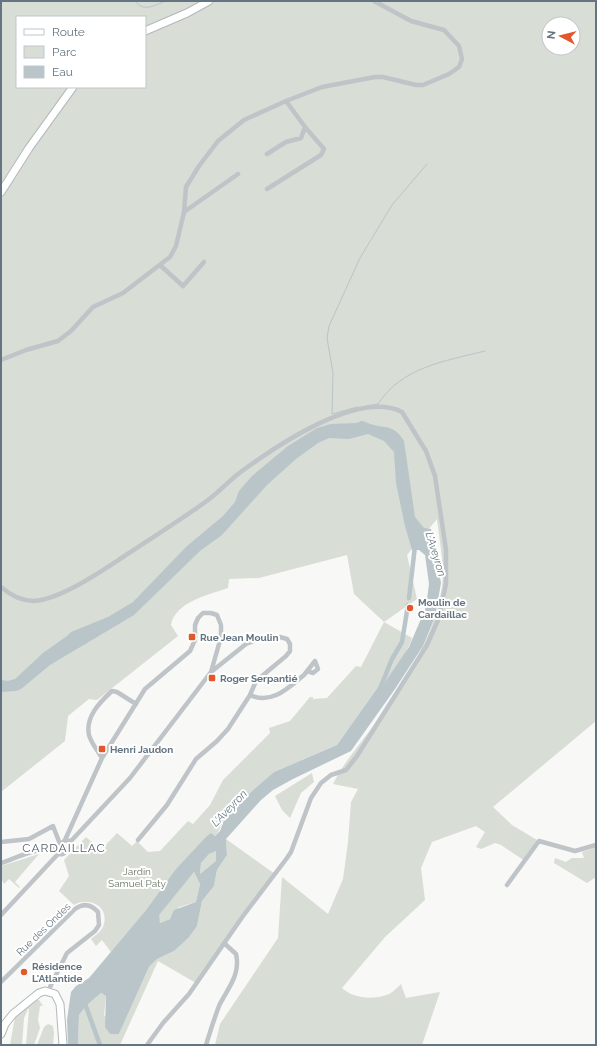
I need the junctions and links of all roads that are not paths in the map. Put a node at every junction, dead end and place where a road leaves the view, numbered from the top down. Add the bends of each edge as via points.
1 (209, 1) edge
2 (374, 1) edge
3 (146, 30) edge
4 (72, 88) edge
5 (286, 101) junction
6 (305, 127) junction
7 (267, 154) dead end
8 (238, 174) dead end
9 (267, 189) dead end
10 (1, 192) edge
11 (184, 212) junction
12 (204, 262) dead end
13 (160, 265) junction
14 (1, 360) edge
15 (1, 587) edge
16 (307, 671) dead end
17 (211, 672) junction
18 (250, 695) junction
19 (136, 704) junction
20 (102, 758) junction
21 (65, 840) junction
22 (138, 840) dead end
23 (1, 842) edge
24 (71, 842) junction
25 (60, 844) junction
26 (596, 845) edge
27 (56, 849) junction
28 (58, 854) junction
29 (1, 863) edge
30 (507, 885) dead end
31 (1, 915) edge
32 (224, 943) junction
33 (1, 982) edge
34 (50, 992) junction
35 (1, 1034) edge
36 (62, 1045) edge
37 (147, 1045) edge
38 (206, 1045) edge

1 - 3 street
2 - 5 street via 411,21 444,30 459,46 462,59 459,67 423,85 374,77 322,88
4 - 10 street
5 - 6 street
5 - 11 street via 244,120 218,141 186,187
6 - 7 street via 301,138 286,142
6 - 9 street via 322,144 324,149 321,155
8 - 11 street
11 - 13 street via 176,246 170,257
12 - 13 street via 184,286
13 - 14 street via 123,293 93,307 58,341
15 - 32 street via 20,599 33,601 44,599 92,578 209,500 239,474 319,422 343,413 378,407 396,408 407,419 426,451 435,476 443,518 446,584 438,620 427,645 372,734 346,770 321,783 311,798 291,852
16 - 18 street via 280,694 262,698
17 - 18 street via 246,644 280,636 287,639 290,650 256,680
17 - 19 street via 221,637 221,625 217,615 203,613 198,618 195,640 190,650 149,684
17 - 24 street via 130,778
18 - 22 street via 228,729 187,771 167,805
19 - 20 street
19 - 20 street via 117,692 112,692 95,708 89,733
20 - 21 street
21 - 24 street
21 - 25 street
23 - 25 street via 29,839 53,826
24 - 28 street via 63,854
25 - 27 street
26 - 30 street via 575,851 539,840
27 - 28 street
27 - 29 street via 36,851
28 - 31 street
32 - 37 street via 189,994 163,1022
32 - 38 street via 236,954 237,970
33 - 34 street, Rue des Ondes via 75,909 84,905 92,906 100,916 99,925 67,953 52,982
34 - 35 street via 39,993 19,1009 5,1024
34 - 36 street via 55,994 60,1004

